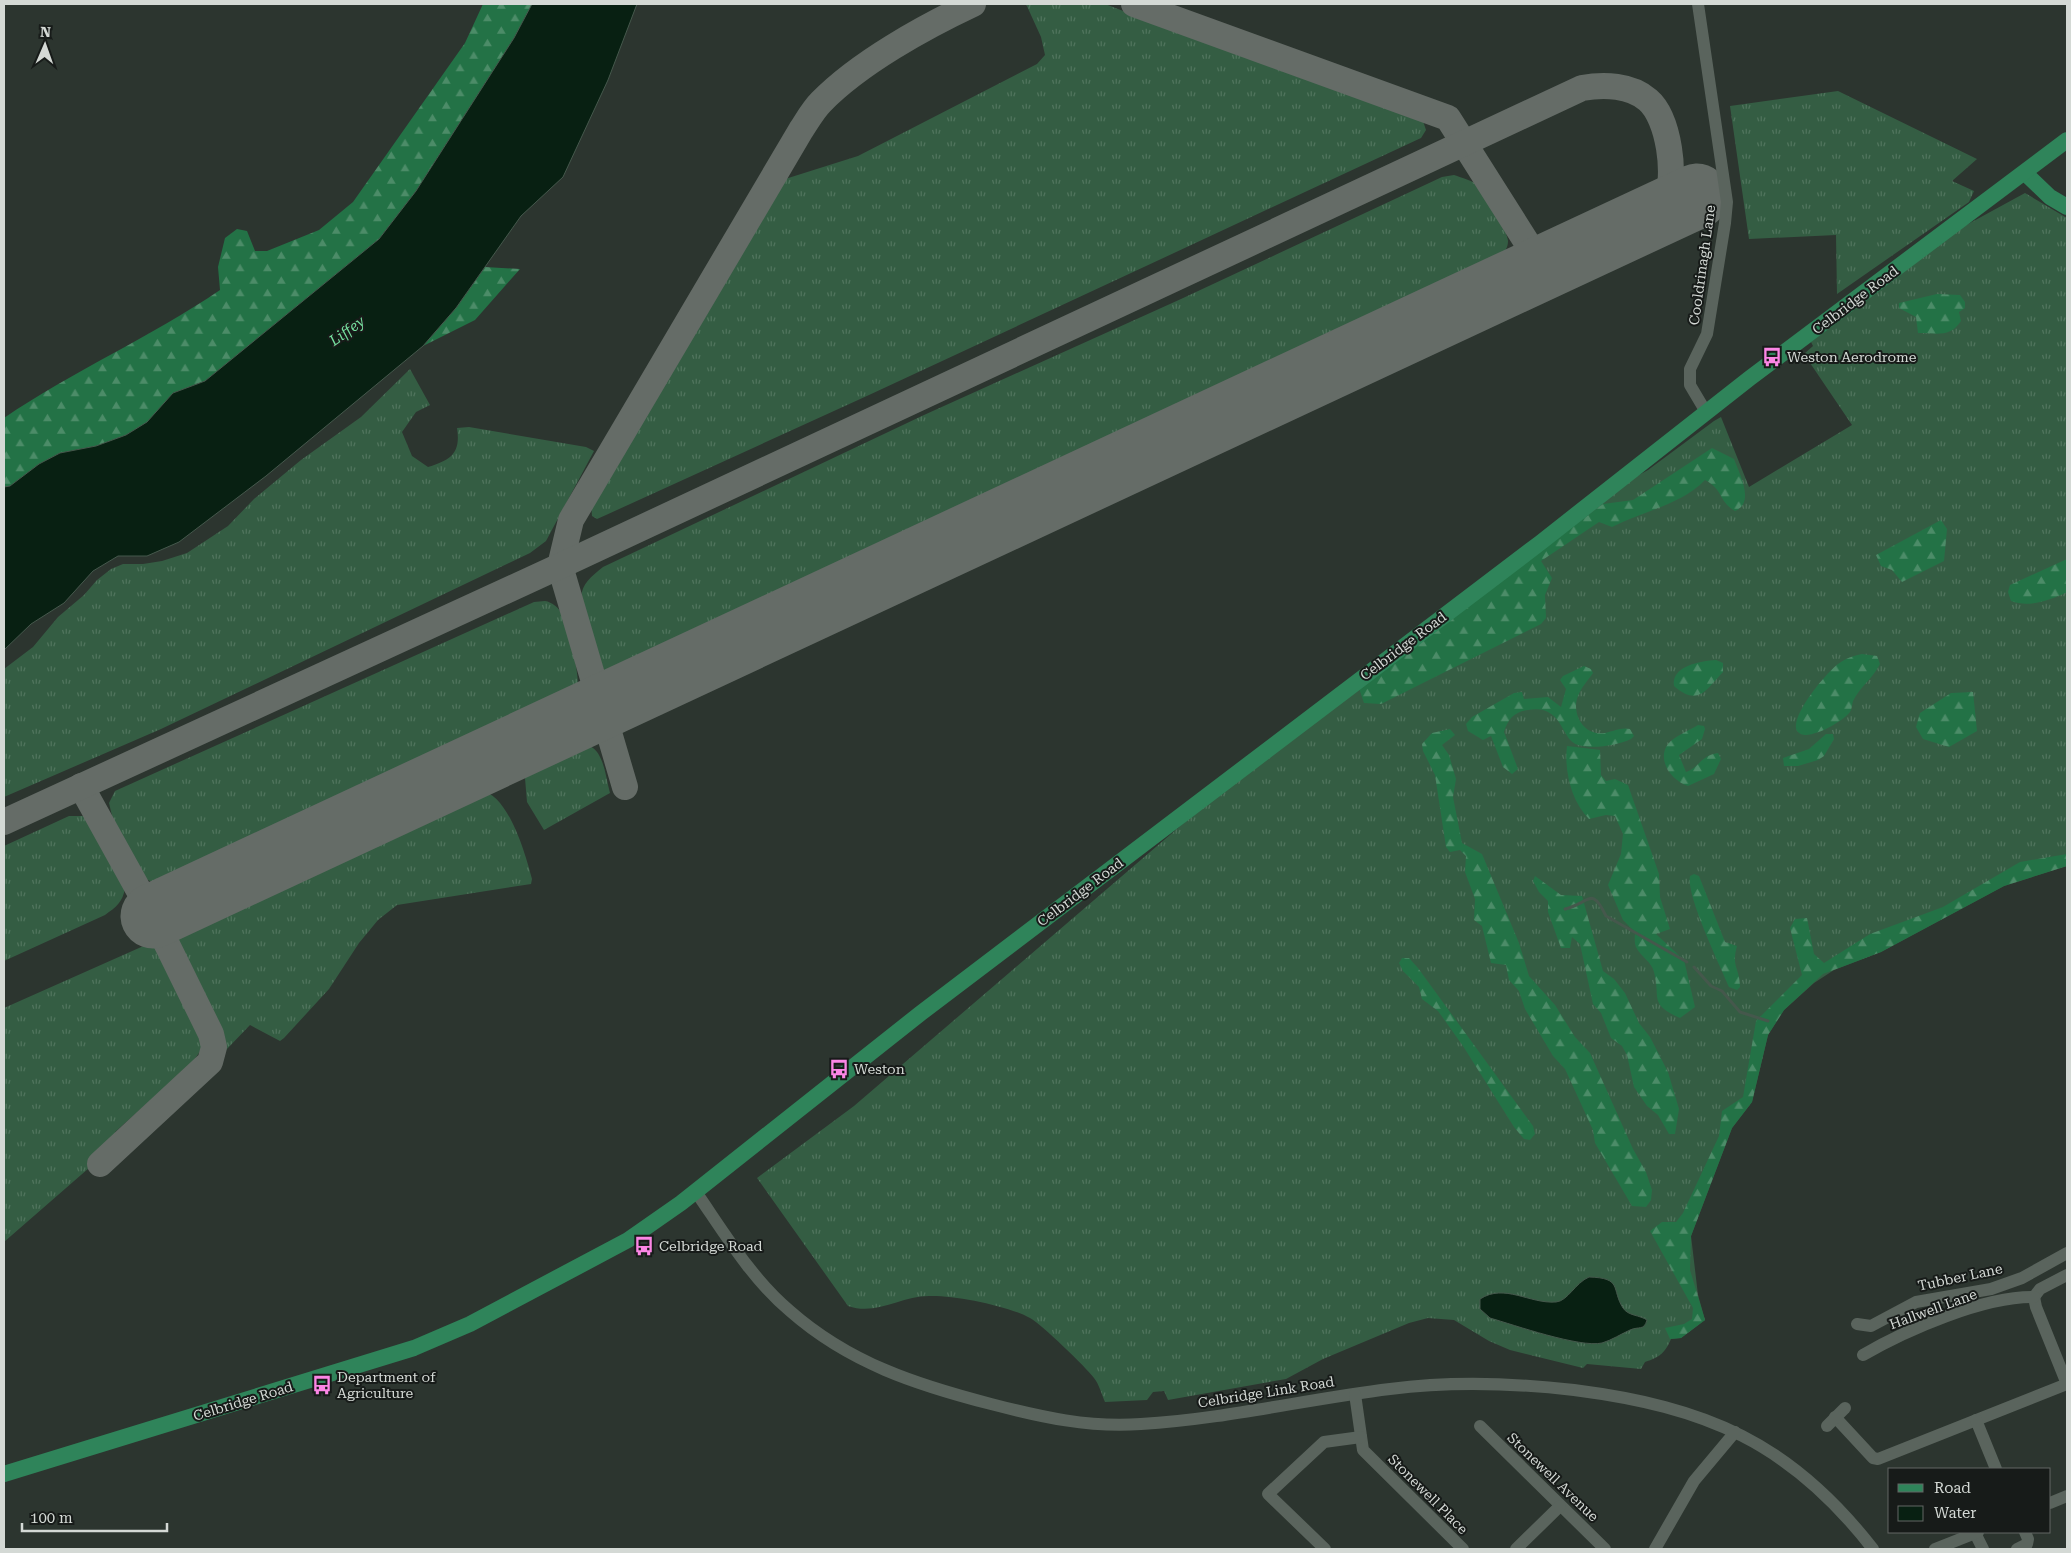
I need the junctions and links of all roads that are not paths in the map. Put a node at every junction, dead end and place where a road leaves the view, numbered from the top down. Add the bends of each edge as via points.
1 (1698, 4) edge
2 (2067, 140) edge
3 (2024, 173) junction
4 (2067, 207) edge
5 (1706, 412) junction
6 (696, 1192) junction
7 (2067, 1253) edge
8 (2067, 1275) edge
9 (2034, 1297) junction
10 (1857, 1324) dead end
11 (1863, 1355) dead end
12 (2067, 1384) edge
13 (1355, 1394) junction
14 (1845, 1408) dead end
15 (1976, 1420) junction
16 (1480, 1426) dead end
17 (1735, 1432) junction
18 (1361, 1437) junction
19 (1996, 1468) edge
20 (4, 1474) edge
21 (2067, 1496) edge
22 (2051, 1503) edge
23 (1560, 1506) junction
24 (1974, 1533) edge
25 (1976, 1533) edge
26 (2025, 1533) edge
27 (1324, 1549) edge
28 (1463, 1549) edge
29 (1516, 1549) edge
30 (1605, 1549) edge
31 (1655, 1549) edge
32 (1873, 1549) edge
33 (1935, 1549) edge
34 (1983, 1549) edge
35 (2016, 1549) edge

1 - 5 street, Cooldrinagh Lane via 1726,202 1707,334 1690,369 1690,385
2 - 3 main road, Celbridge Road
3 - 4 main road via 2050,197
3 - 5 main road, Celbridge Road
5 - 6 main road, Celbridge Road via 1540,543 858,1062
6 - 13 street, Celbridge Link Road via 746,1265 791,1313 847,1351 911,1382 1035,1416 1112,1425 1194,1418
6 - 20 main road, Celbridge Road via 628,1240 430,1342
7 - 10 street, Tubber Lane via 2022,1278 1991,1289 1916,1302 1871,1326
8 - 9 street
9 - 11 street, Hallwell Lane via 2016,1297 1956,1313 1897,1336
9 - 12 street
12 - 15 street
13 - 17 street, Celbridge Link Road via 1414,1386 1466,1384 1556,1388 1657,1403
13 - 18 street, Stonewell Place
14 - 15 street via 1831,1421 1878,1459
15 - 19 street
16 - 23 street, Stonewell Avenue
17 - 31 street via 1694,1481
17 - 32 street, Celbridge Link Road via 1784,1461 1807,1479 1845,1515
18 - 27 street via 1324,1442 1268,1494
18 - 28 street, Stonewell Place via 1363,1450
21 - 22 street
23 - 29 street
23 - 30 street, Stonewell Avenue
24 - 33 street
25 - 34 street
26 - 35 street via 2027,1544

